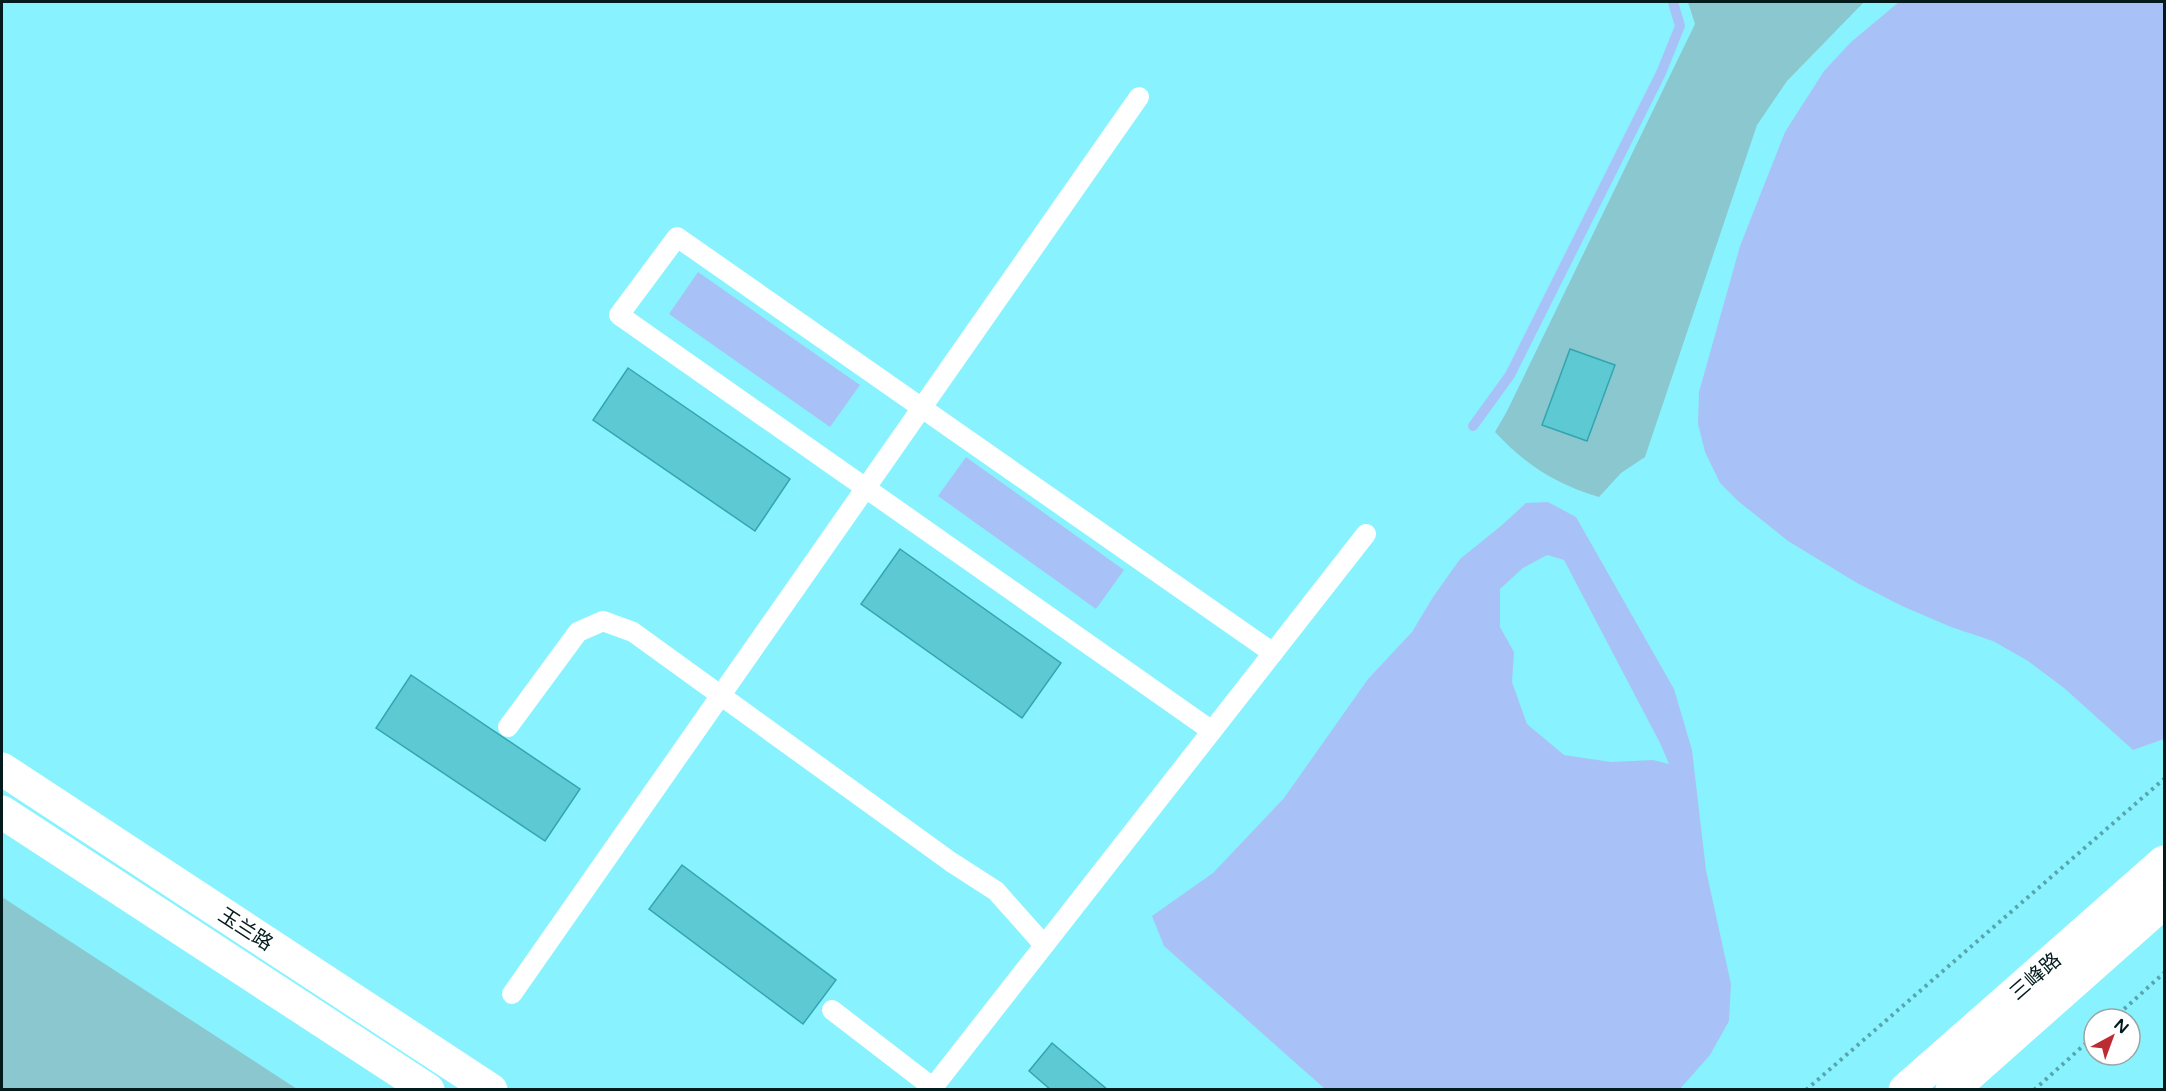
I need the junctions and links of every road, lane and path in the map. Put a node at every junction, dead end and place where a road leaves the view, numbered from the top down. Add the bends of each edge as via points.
1 (1139, 97) dead end
2 (921, 408) junction
3 (866, 488) junction
4 (1366, 534) dead end
5 (1273, 653) junction
6 (721, 695) junction
7 (508, 727) dead end
8 (1212, 731) junction
9 (2, 769) edge
10 (2164, 779) edge
11 (2, 812) edge
12 (2164, 861) edge
13 (2164, 902) edge
14 (1044, 945) junction
15 (2164, 973) edge
16 (512, 994) dead end
17 (2126, 1007) edge
18 (832, 1010) dead end
19 (2082, 1047) edge
20 (932, 1088) edge
21 (428, 1089) edge
22 (491, 1089) edge
23 (1806, 1089) edge
24 (1905, 1089) edge
25 (1952, 1089) edge
26 (2034, 1089) edge

1 - 2 lane
2 - 3 lane
2 - 3 lane via 677,237 619,315
2 - 5 lane
3 - 6 lane
3 - 8 lane
4 - 5 lane
5 - 8 lane
6 - 7 lane via 633,632 603,621 578,632
6 - 14 lane via 996,891
6 - 16 lane
8 - 14 lane
9 - 22 street, 玉兰路
10 - 23 path
11 - 21 street, 玉兰路
12 - 24 street, 三峰路
13 - 25 street, 三峰路
14 - 20 lane
15 - 17 path
18 - 20 lane
19 - 26 path

